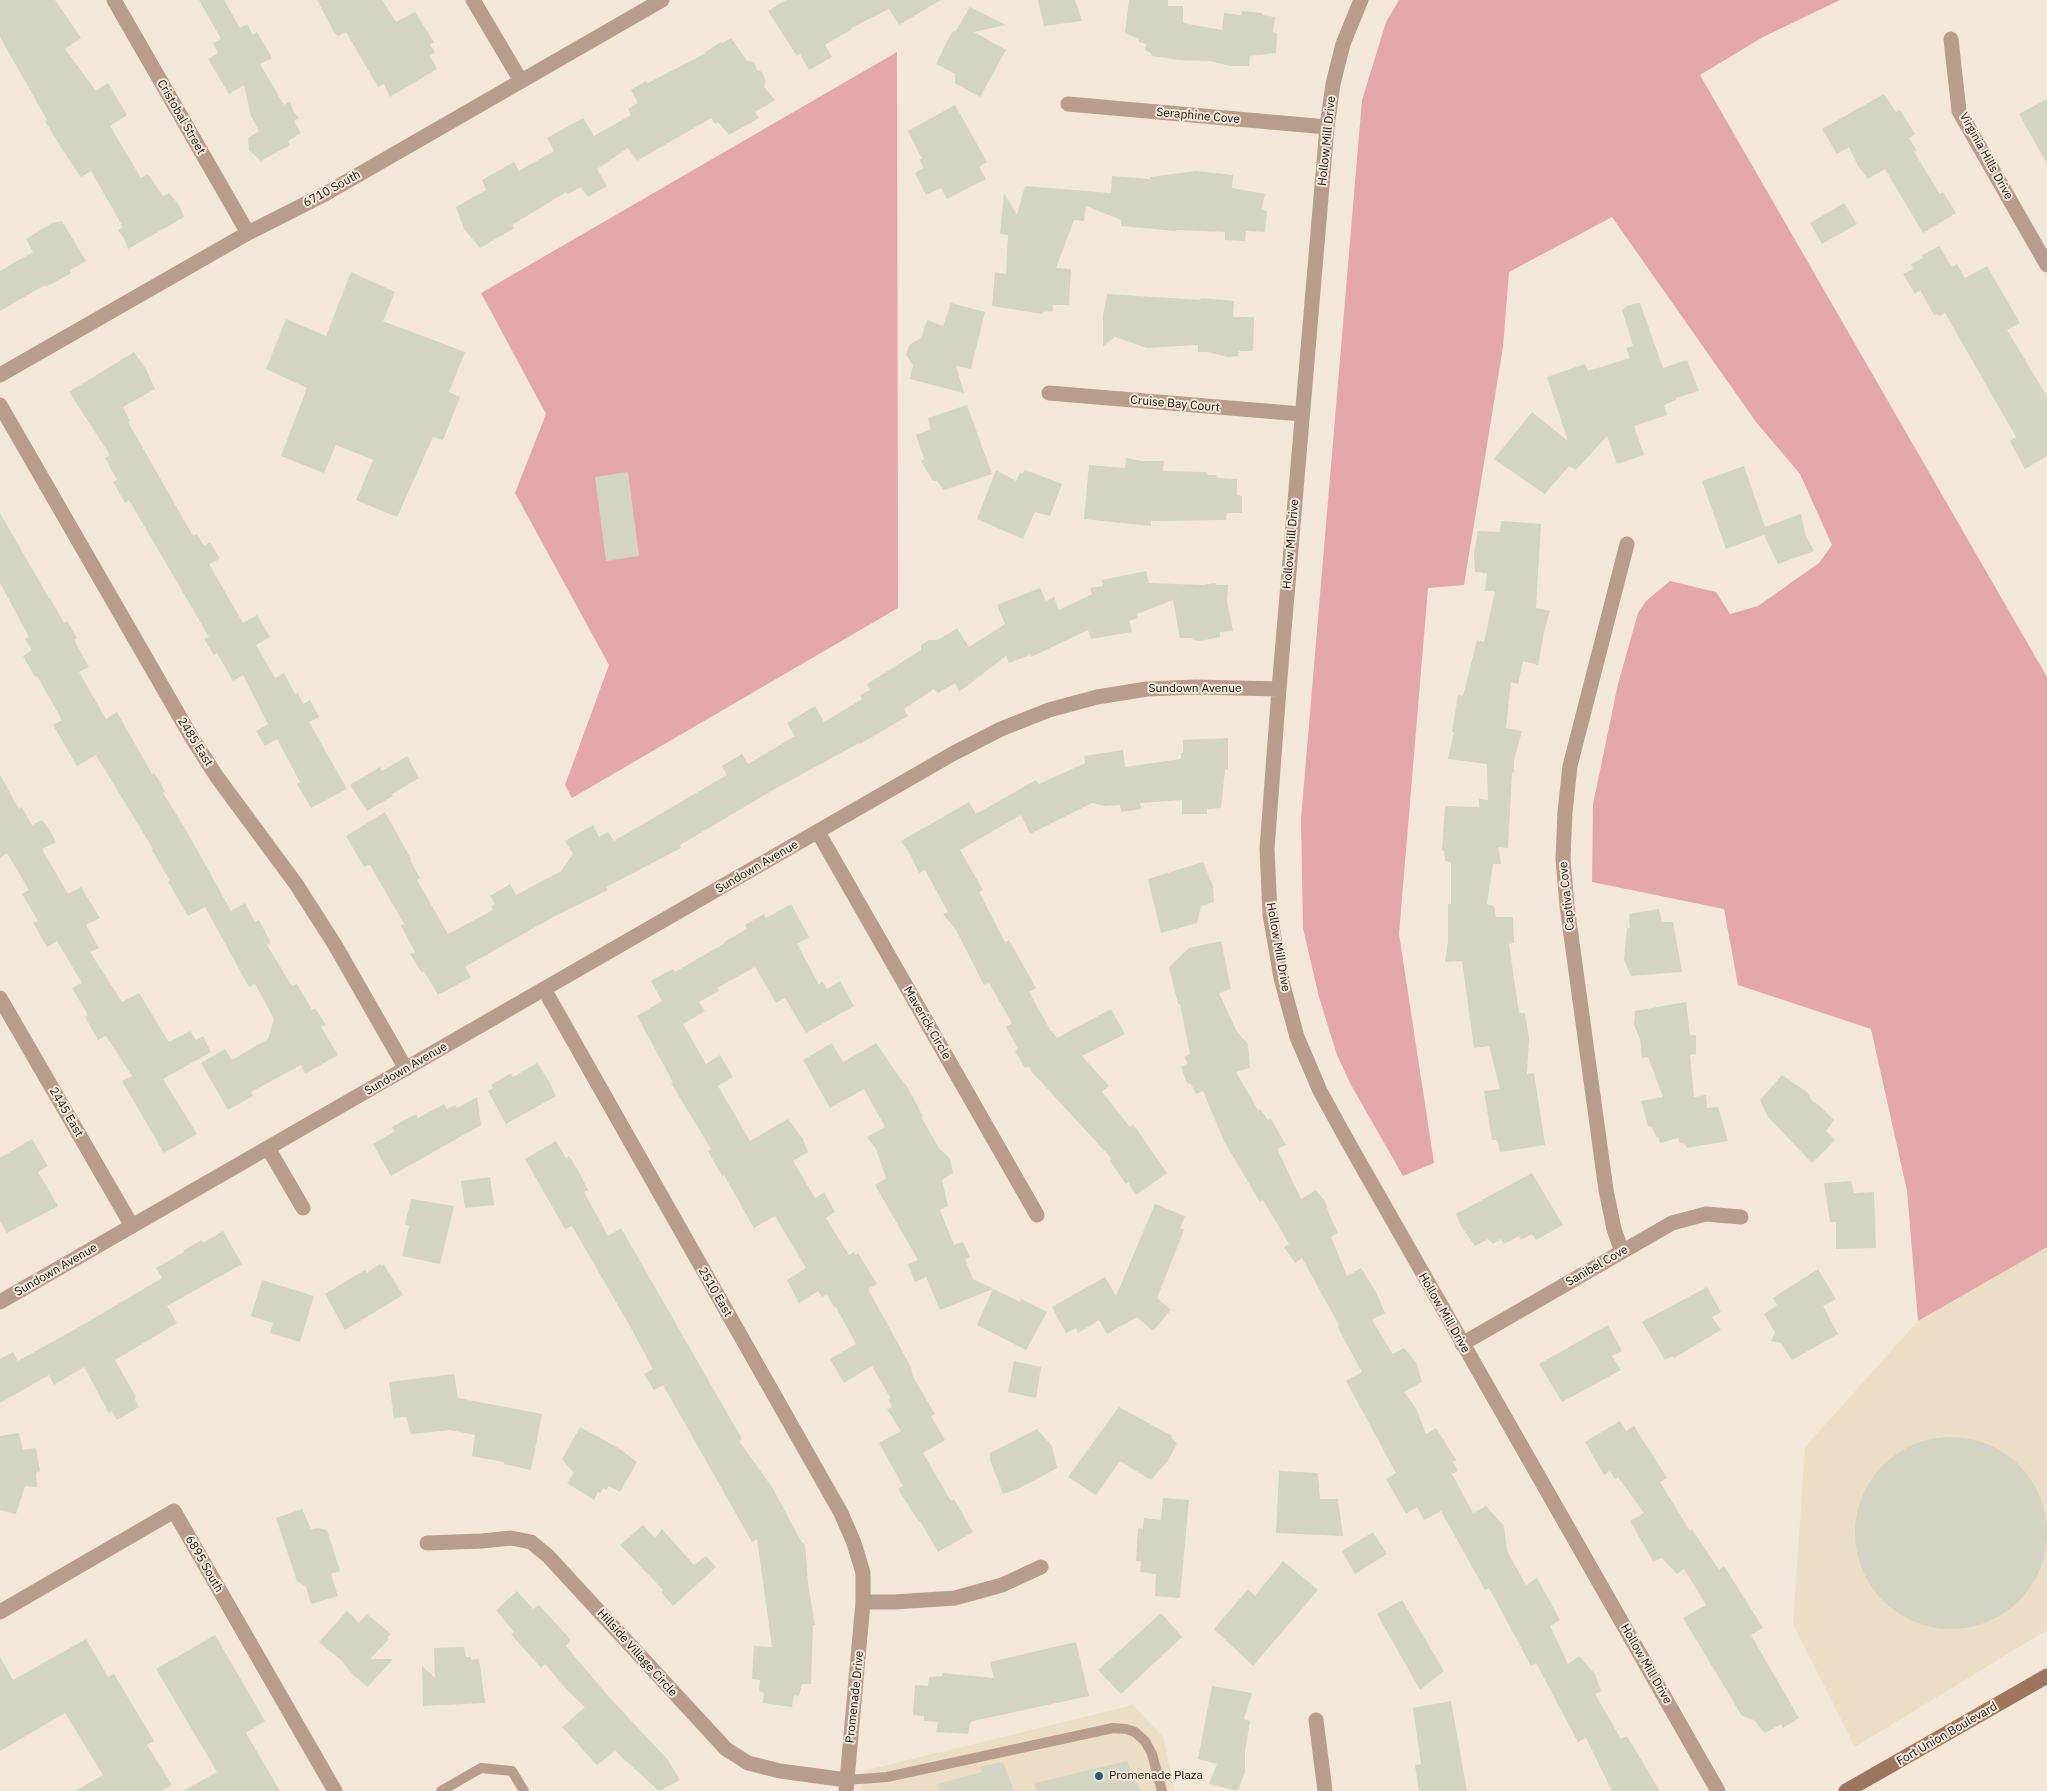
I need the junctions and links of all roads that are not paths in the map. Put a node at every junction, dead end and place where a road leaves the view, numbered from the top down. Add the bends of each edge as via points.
1 (114, 0) edge
2 (473, 0) edge
3 (662, 0) edge
4 (1361, 0) edge
5 (1951, 39) dead end
6 (521, 81) junction
7 (1068, 104) dead end
8 (1327, 127) junction
9 (248, 233) junction
10 (2047, 265) edge
11 (0, 375) edge
12 (1049, 393) dead end
13 (0, 405) edge
14 (1302, 414) junction
15 (1627, 544) dead end
16 (1280, 689) junction
17 (818, 832) junction
18 (544, 990) junction
19 (0, 998) edge
20 (406, 1069) junction
21 (268, 1148) junction
22 (303, 1208) dead end
23 (1037, 1215) dead end
24 (1741, 1217) dead end
25 (132, 1226) junction
26 (1622, 1252) junction
27 (0, 1302) edge
28 (1462, 1344) junction
29 (427, 1543) dead end
30 (1040, 1567) dead end
31 (863, 1602) junction
32 (0, 1612) edge
33 (2047, 1676) edge
34 (1316, 1720) dead end
35 (846, 1786) edge
36 (335, 1791) edge
37 (441, 1791) edge
38 (524, 1791) edge
39 (1162, 1791) edge
40 (1325, 1791) edge
41 (1718, 1791) edge
42 (1846, 1791) edge

1 - 9 street, Cristobal Street
2 - 6 street
3 - 6 street, 6710 South
4 - 8 street, Hollow Mill Drive via 1343,44
5 - 10 street, Virginia Hills Drive via 1959,111
6 - 9 street, 6710 South via 325,194
7 - 8 street, Seraphine Cove
8 - 14 street, Hollow Mill Drive
9 - 11 street, 6710 South
12 - 14 street, Cruise Bay Court
13 - 20 street, 2485 East via 192,738 296,884
14 - 16 street, Hollow Mill Drive
15 - 26 street, Captiva Cove via 1570,766 1563,859 1606,1190
16 - 17 street, Sundown Avenue via 1147,689 1097,697 1049,710 962,749
16 - 28 street, Hollow Mill Drive via 1267,848 1270,914 1281,978 1297,1037 1320,1091
17 - 18 street, Sundown Avenue
17 - 23 street, Maverick Circle
18 - 20 street, Sundown Avenue
18 - 31 street, 2510 East via 841,1513 863,1573
19 - 25 street, 2445 East
20 - 21 street, Sundown Avenue
21 - 22 street
21 - 25 street, Sundown Avenue
24 - 26 street, Sanibel Cove via 1706,1214 1672,1223
25 - 27 street, Sundown Avenue
26 - 28 street, Sanibel Cove
28 - 41 street, Hollow Mill Drive
29 - 35 street, Hillside Village Circle via 511,1538 531,1542 548,1556 726,1750 748,1763
30 - 31 street via 1002,1585 955,1598
31 - 35 street, Promenade Drive
32 - 36 street, 6895 South via 174,1511
33 - 42 main road, Fort Union Boulevard
34 - 40 street
35 - 39 lane via 1113,1728 1135,1732 1145,1741
37 - 38 lane via 481,1768 512,1771

